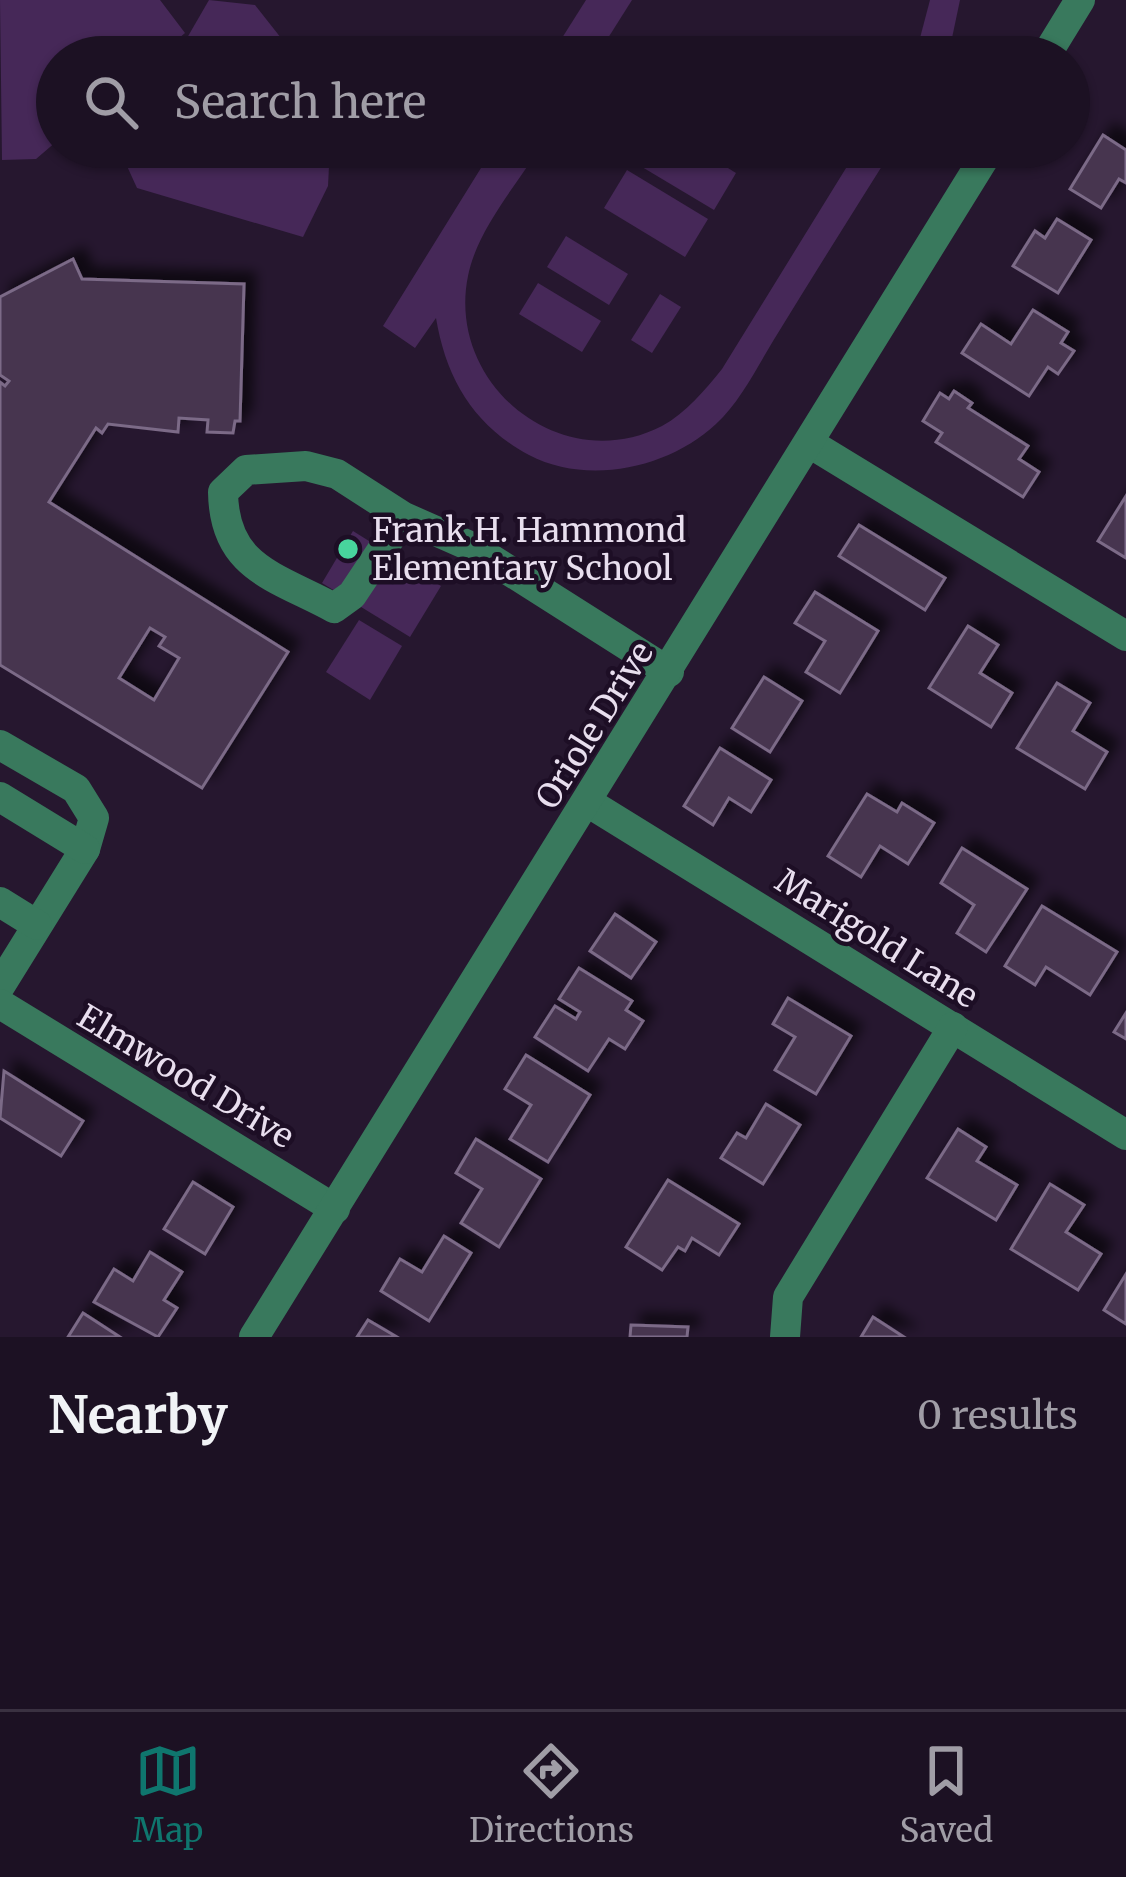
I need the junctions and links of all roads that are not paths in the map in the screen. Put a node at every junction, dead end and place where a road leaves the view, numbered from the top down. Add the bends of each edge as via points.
1 (1080, 0) edge
2 (1058, 36) edge
3 (978, 168) edge
4 (811, 444) junction
5 (404, 517) junction
6 (1126, 636) edge
7 (669, 672) junction
8 (0, 745) edge
9 (0, 797) edge
10 (589, 803) junction
11 (85, 849) junction
12 (0, 902) edge
13 (37, 925) junction
14 (0, 986) edge
15 (0, 1004) edge
16 (953, 1027) junction
17 (1126, 1135) edge
18 (335, 1209) junction
19 (254, 1337) edge
20 (785, 1337) edge

1 - 2 street
3 - 4 street, Oriole Drive
4 - 6 street
4 - 7 street, Oriole Drive
5 - 5 street via 337,474 306,466 246,470 223,493 229,541 252,564 334,608 352,595
5 - 7 street via 472,548
7 - 10 street, Oriole Drive
8 - 11 street via 76,789 94,818
9 - 11 street
10 - 16 street, Marigold Lane
10 - 18 street, Oriole Drive
11 - 13 street
12 - 13 street
13 - 14 street
15 - 18 street, Elmwood Drive
16 - 17 street, Marigold Lane
16 - 20 street via 788,1298
18 - 19 street, Oriole Drive

